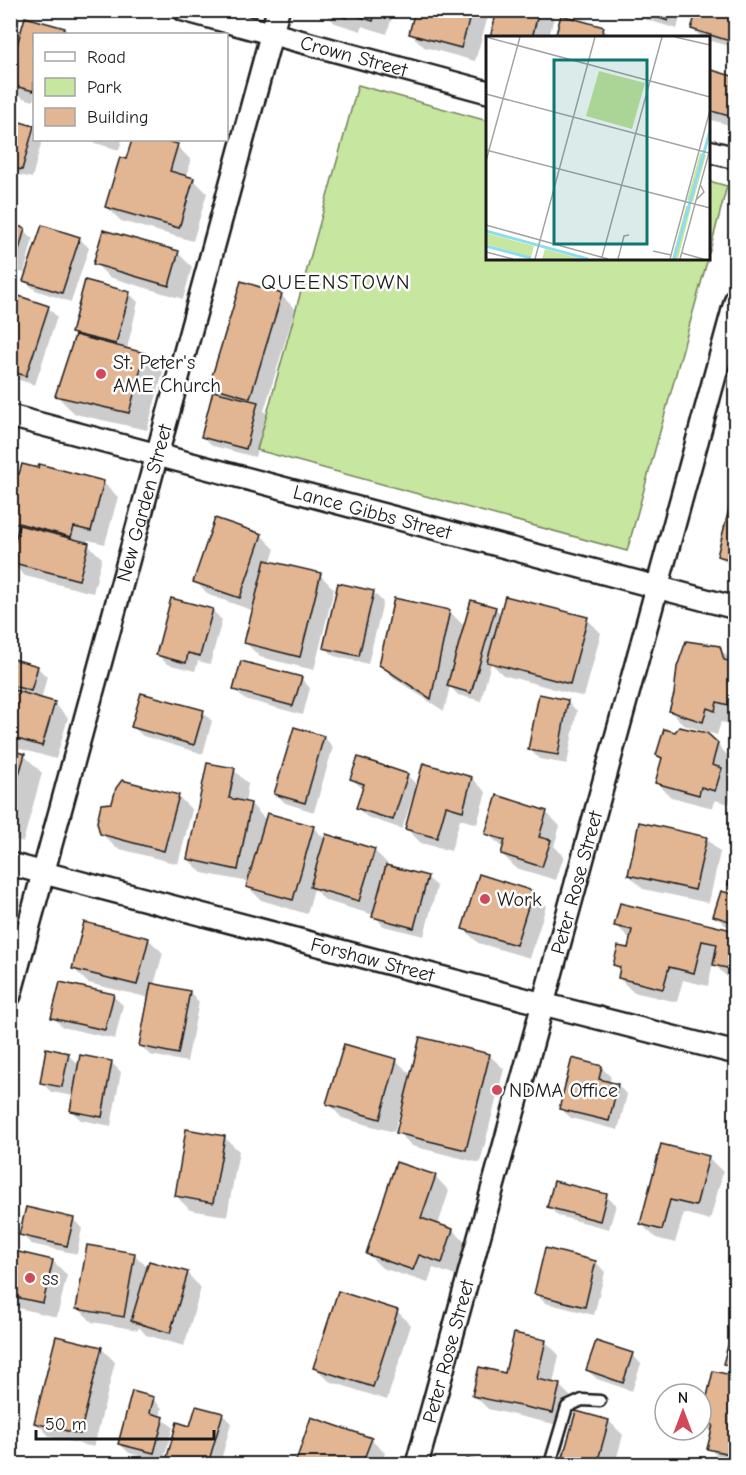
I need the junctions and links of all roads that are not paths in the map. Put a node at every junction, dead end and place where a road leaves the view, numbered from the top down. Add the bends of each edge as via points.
1 (184, 10) edge
2 (278, 10) edge
3 (272, 34) junction
4 (486, 91) edge
5 (710, 152) edge
6 (735, 158) edge
7 (735, 299) edge
8 (10, 416) edge
9 (157, 455) junction
10 (657, 587) junction
11 (735, 608) edge
12 (10, 864) edge
13 (44, 873) junction
14 (10, 995) edge
15 (543, 1004) junction
16 (735, 1053) edge
17 (600, 1401) dead end
18 (417, 1464) edge
19 (550, 1464) edge

1 - 3 street, Crown Street
2 - 3 street, New Garden Street
3 - 4 street, Crown Street
3 - 9 street, New Garden Street
5 - 6 street
7 - 10 street, Peter Rose Street
8 - 9 street, Lance Gibbs Street
9 - 10 street, Lance Gibbs Street
9 - 13 street, New Garden Street
10 - 11 street, Lance Gibbs Street
10 - 15 street, Peter Rose Street
12 - 13 street, Forshaw Street
13 - 14 street, New Garden Street
13 - 15 street, Forshaw Street
15 - 16 street, Forshaw Street
15 - 18 street, Peter Rose Street
17 - 19 lane via 582,1400 567,1407

